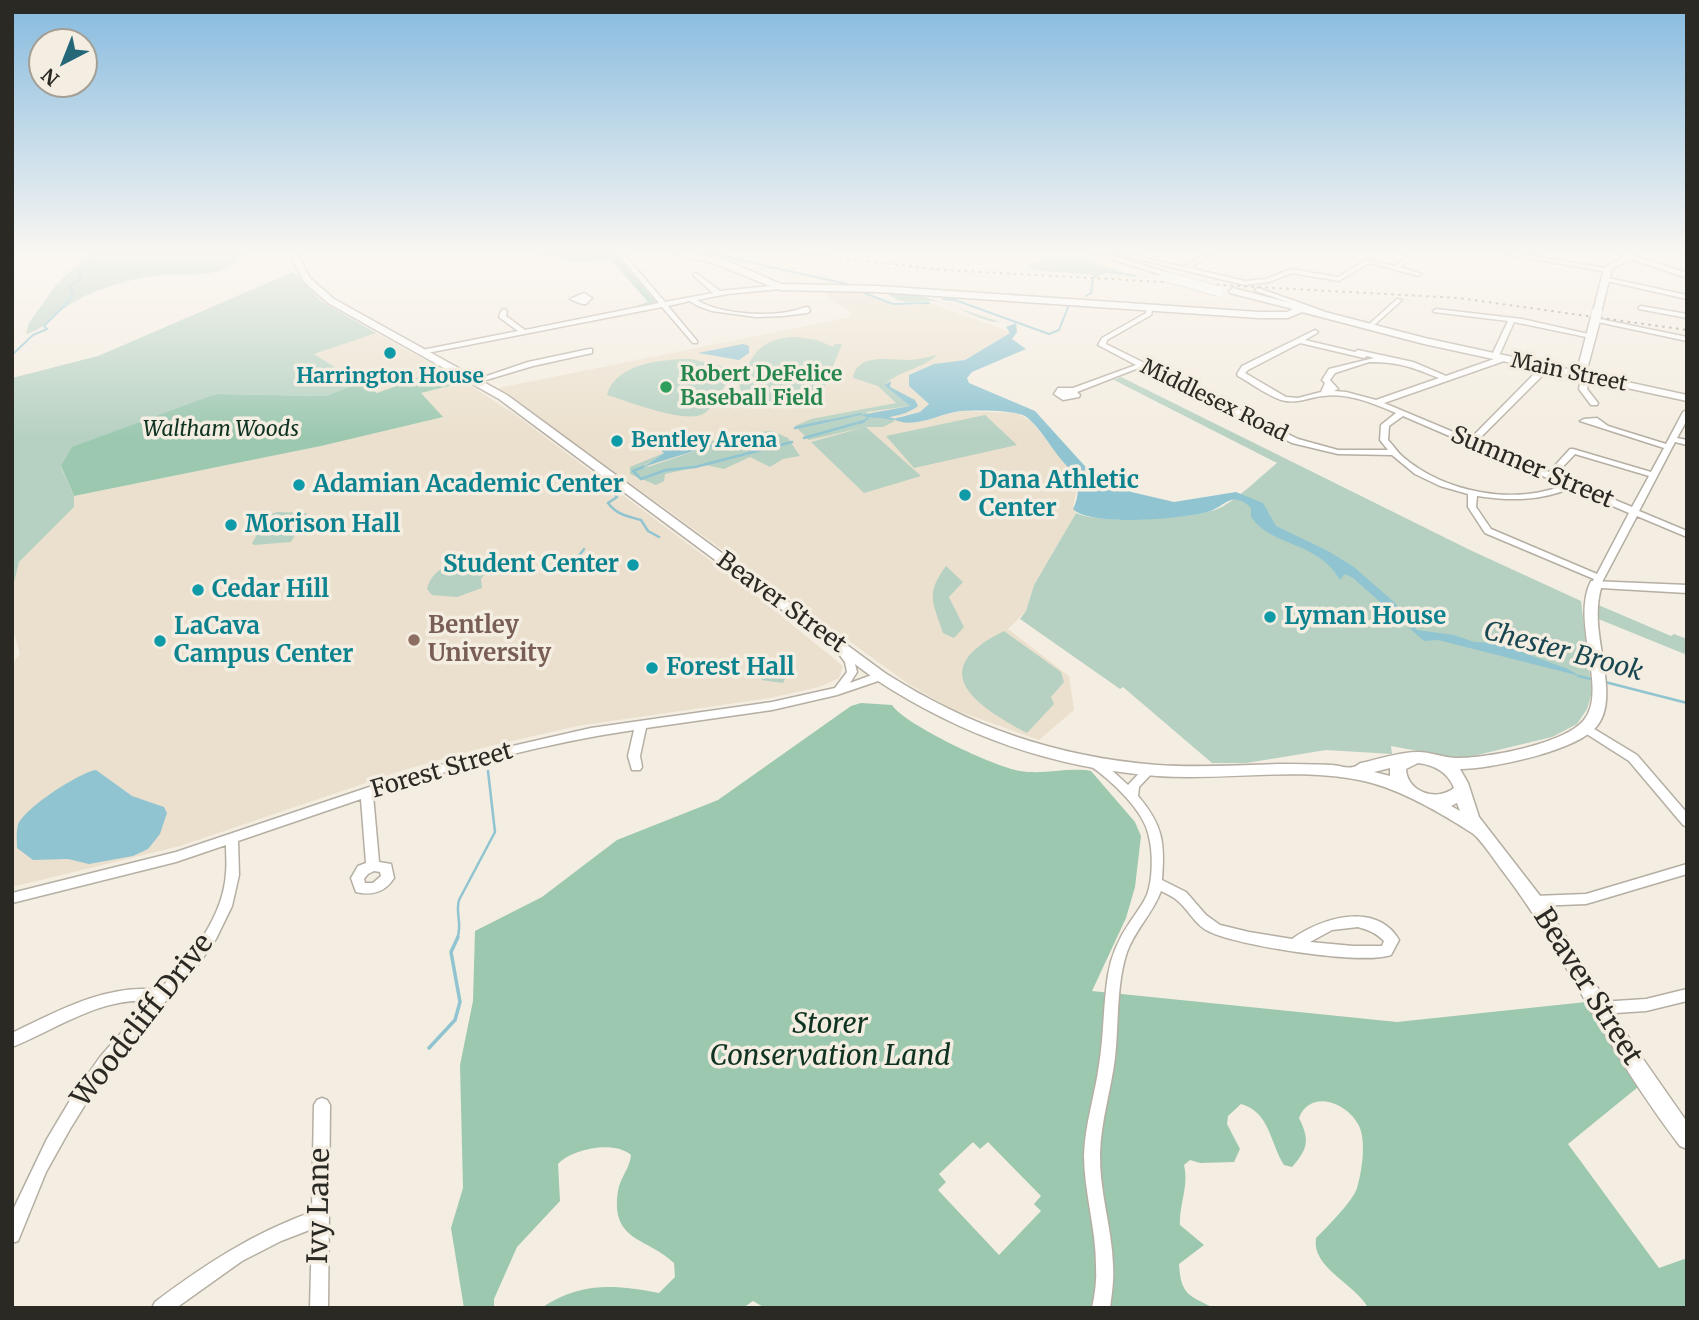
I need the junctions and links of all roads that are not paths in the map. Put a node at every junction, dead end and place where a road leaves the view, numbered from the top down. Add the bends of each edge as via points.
1 (353, 313) edge
2 (503, 313) edge
3 (591, 313) edge
4 (622, 313) edge
5 (672, 313) edge
6 (733, 313) edge
7 (794, 313) dead end
8 (1149, 313) edge
9 (1228, 313) edge
10 (1281, 313) edge
11 (1308, 313) edge
12 (1314, 313) edge
13 (1382, 313) edge
14 (1442, 313) edge
15 (1597, 313) edge
16 (1667, 313) edge
17 (1596, 316) junction
18 (1687, 316) edge
19 (595, 318) junction
20 (1319, 318) junction
21 (1512, 320) junction
22 (1364, 326) junction
23 (523, 331) junction
24 (1315, 332) junction
25 (1591, 336) junction
26 (1687, 339) edge
27 (1299, 341) junction
28 (695, 342) dead end
29 (1333, 346) junction
30 (589, 351) dead end
31 (422, 352) junction
32 (1359, 352) junction
33 (1499, 358) junction
34 (1394, 360) junction
35 (1365, 361) junction
36 (1141, 365) junction
37 (1545, 368) junction
38 (1583, 376) junction
39 (1447, 379) junction
40 (476, 381) junction
41 (1328, 384) junction
42 (1073, 391) dead end
43 (1324, 393) junction
44 (1346, 394) junction
45 (1687, 398) edge
46 (1376, 402) junction
47 (1594, 403) dead end
48 (1687, 412) edge
49 (1402, 413) junction
50 (1605, 427) dead end
51 (1471, 442) junction
52 (1670, 443) junction
53 (1687, 443) edge
54 (1393, 453) junction
55 (1654, 475) junction
56 (1550, 476) junction
57 (1572, 485) junction
58 (1473, 492) junction
59 (1634, 512) junction
60 (1687, 534) edge
61 (1598, 581) junction
62 (1687, 589) edge
63 (829, 639) junction
64 (880, 676) junction
65 (837, 691) junction
66 (641, 725) junction
67 (1586, 728) junction
68 (1407, 759) junction
69 (1434, 761) junction
70 (1093, 762) junction
71 (1475, 763) junction
72 (636, 767) dead end
73 (1149, 770) junction
74 (1346, 771) junction
75 (1461, 788) junction
76 (367, 793) junction
77 (1416, 794) junction
78 (1132, 798) junction
79 (1687, 822) edge
80 (1485, 838) junction
81 (232, 839) junction
82 (373, 866) dead end
83 (1687, 869) edge
84 (1157, 884) junction
85 (12, 898) edge
86 (1535, 901) junction
87 (1296, 944) junction
88 (1687, 995) edge
89 (160, 996) junction
90 (1600, 1008) junction
91 (12, 1040) edge
92 (322, 1105) dead end
93 (1687, 1139) edge
94 (320, 1218) junction
95 (12, 1235) edge
96 (161, 1308) edge
97 (319, 1308) edge
98 (1101, 1308) edge

1 - 31 main road, Beaver Street
2 - 23 street via 502,317
3 - 19 street
4 - 19 street
5 - 28 street
6 - 7 street via 759,318
8 - 36 street, Middlesex Road via 1101,342
9 - 10 main road
11 - 20 main road, Main Street
12 - 22 main road, Main Street
13 - 22 street
14 - 21 street
15 - 17 main road
16 - 18 street
17 - 25 main road
17 - 26 street
19 - 23 street
20 - 22 main road, Main Street
20 - 24 street
21 - 25 street
21 - 33 street
22 - 33 main road, Main Street
23 - 31 street
24 - 27 street
24 - 29 street
25 - 38 main road
27 - 29 street
27 - 43 street via 1245,368 1241,375 1283,399
29 - 32 street
30 - 40 street
31 - 40 main road, Beaver Street
32 - 34 street
32 - 35 street
33 - 37 main road, Main Street
33 - 39 street
34 - 35 street
34 - 39 street
35 - 41 street via 1330,372
36 - 42 street
36 - 54 street, Middlesex Road via 1300,443 1338,452
37 - 38 main road, Main Street
37 - 51 street
38 - 45 main road, Main Street
38 - 47 street via 1583,389
39 - 46 street
40 - 63 main road, Beaver Street
41 - 43 street
41 - 44 street
43 - 44 street
44 - 46 street, Summer Street
46 - 49 street, Summer Street
48 - 52 street
49 - 51 street, Summer Street
49 - 54 street via 1383,430
50 - 52 street
51 - 56 street, Summer Street
52 - 53 street
52 - 55 street
54 - 58 street via 1423,473
55 - 56 street via 1573,451
55 - 59 street
56 - 57 street, Summer Street
57 - 58 street via 1555,494 1528,498
57 - 59 street, Summer Street
58 - 61 street via 1472,508 1488,531
59 - 60 street, Summer Street
59 - 61 street
61 - 62 main road
61 - 67 main road via 1588,612 1599,682 1597,711
63 - 64 main road, Beaver Street
63 - 65 street via 853,670
64 - 65 street, Forest Street
64 - 70 main road, Beaver Street via 921,703 973,728
65 - 66 street, Forest Street via 772,706
66 - 72 street
66 - 76 street, Forest Street via 517,748
67 - 71 main road, Beaver Street via 1569,739
67 - 79 street via 1638,762
68 - 69 main road, Beaver Street
68 - 74 main road, Beaver Street
68 - 77 main road via 1397,772
69 - 71 main road, Beaver Street
69 - 75 main road via 1452,771
70 - 73 main road, Beaver Street
70 - 78 street
71 - 75 main road via 1464,771
73 - 74 main road, Beaver Street
73 - 78 street via 1133,786
74 - 77 main road, Beaver Street via 1382,778
75 - 77 main road via 1445,801
75 - 80 main road, Beaver Street via 1467,811
76 - 81 street, Forest Street
76 - 82 street
77 - 80 main road, Beaver Street via 1459,817
78 - 84 street via 1154,826
80 - 86 main road, Beaver Street
81 - 85 street, Forest Street via 139,868
81 - 89 street, Woodcliff Drive via 233,880 224,915 199,954
83 - 86 street via 1586,899
84 - 87 street via 1182,897 1215,929
84 - 98 street via 1118,960 1093,1136 1104,1270
86 - 90 main road, Beaver Street
87 - 87 street via 1315,931 1353,921 1377,927 1392,940 1386,951 1378,954
88 - 90 street via 1646,1005
89 - 91 street via 138,994 107,1002
89 - 95 street, Woodcliff Drive via 112,1051 71,1111 34,1180
90 - 93 main road, Beaver Street
92 - 94 street, Ivy Lane
94 - 96 street via 246,1248
94 - 97 street, Ivy Lane

